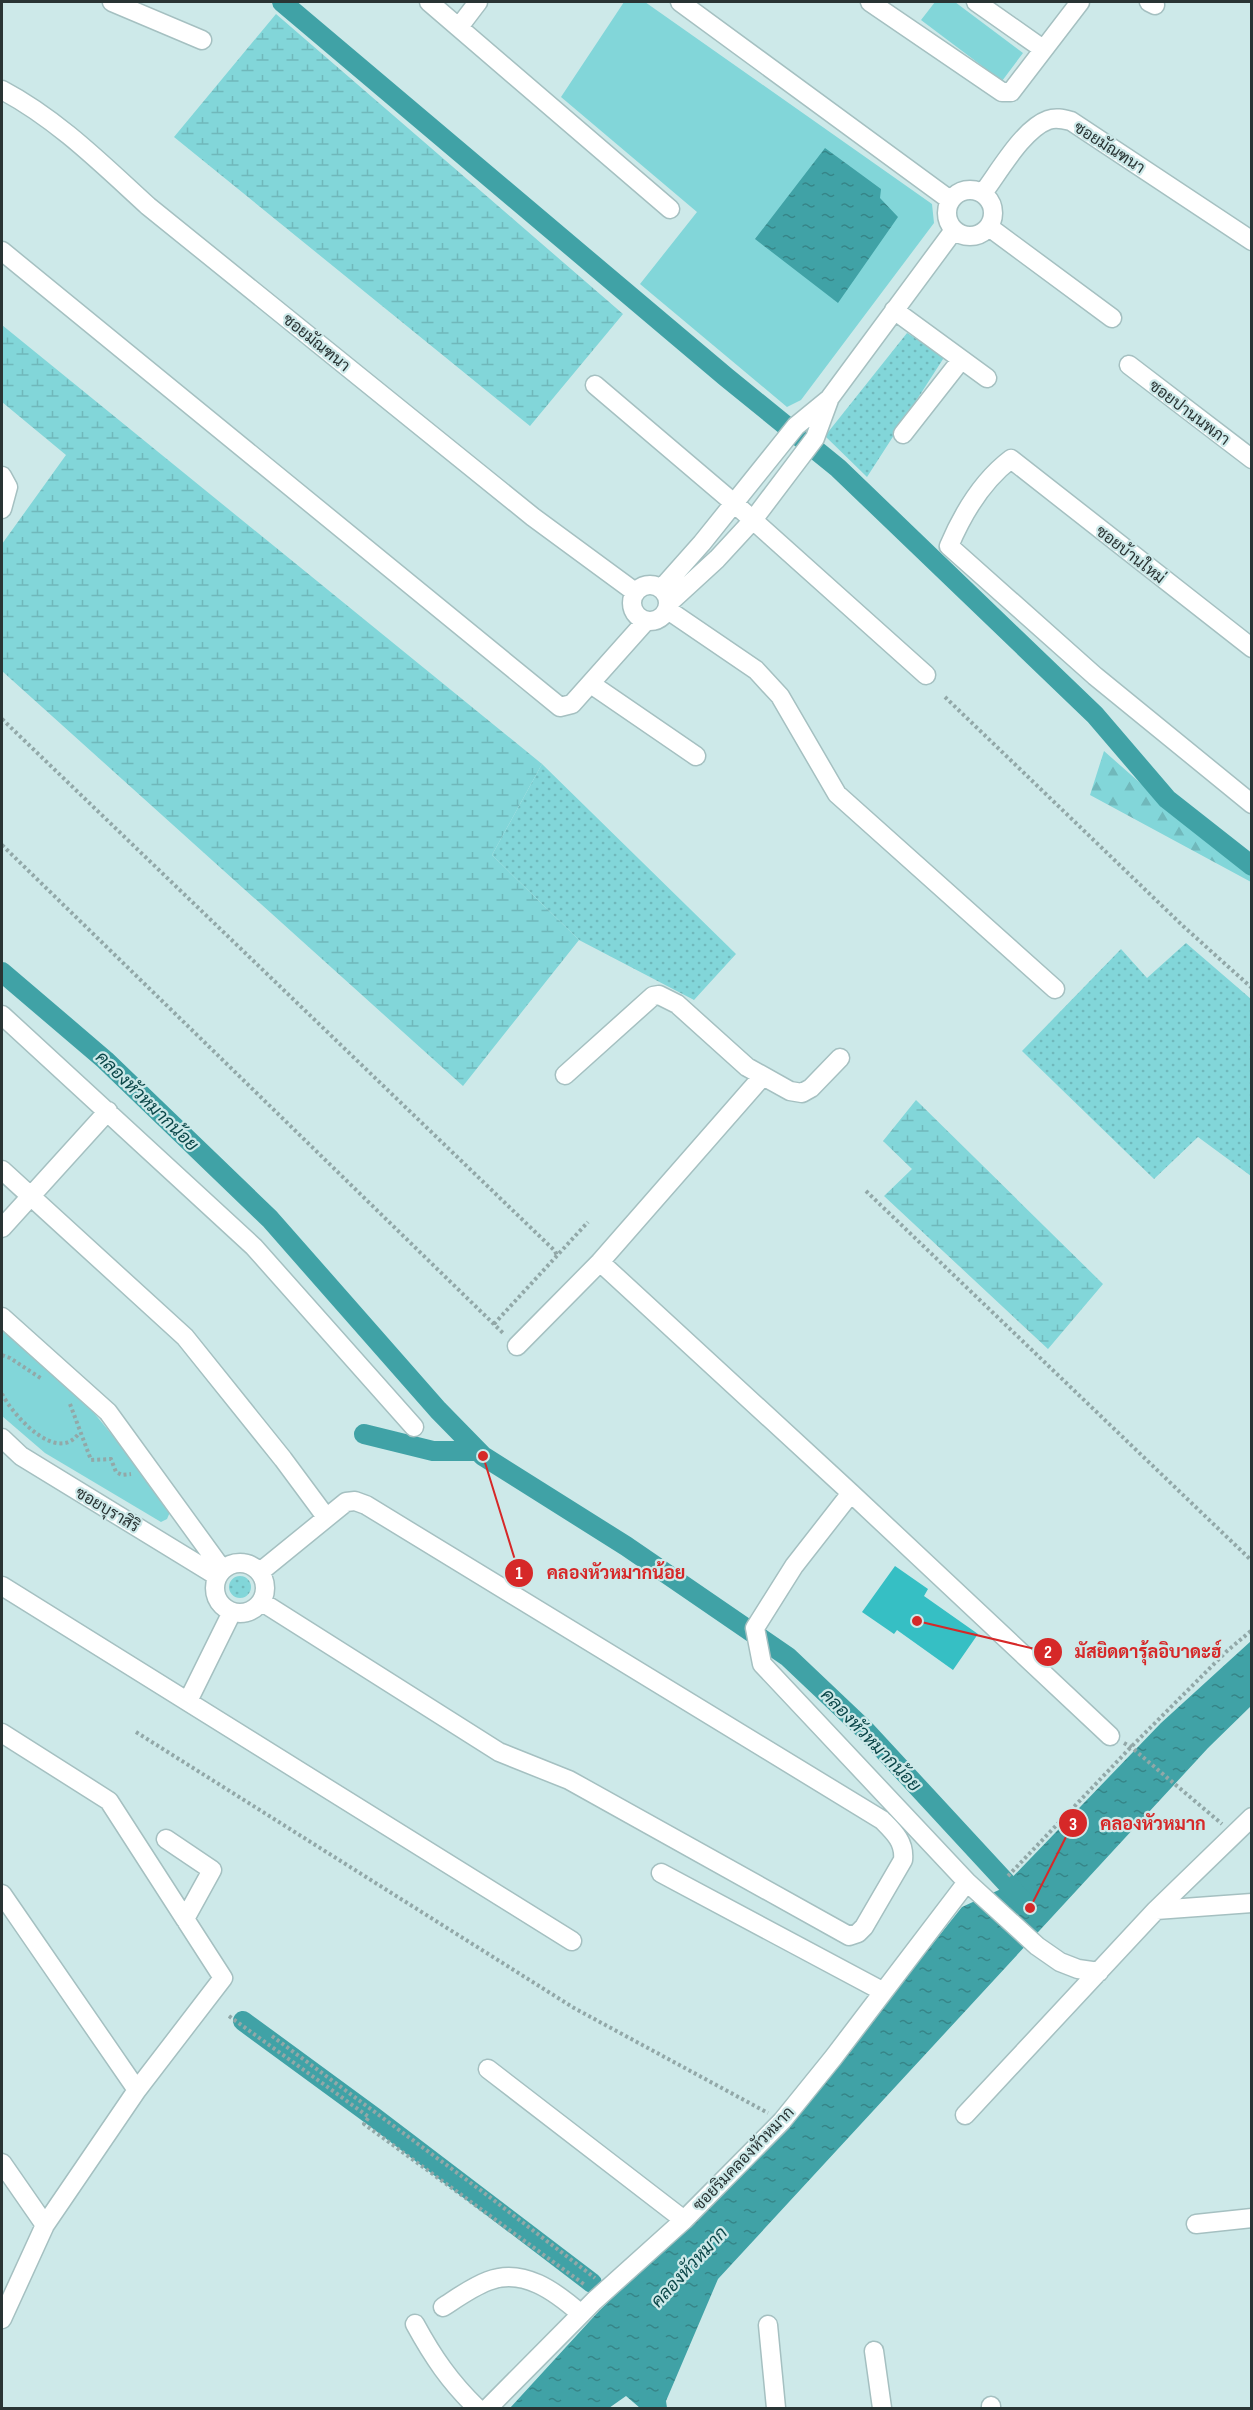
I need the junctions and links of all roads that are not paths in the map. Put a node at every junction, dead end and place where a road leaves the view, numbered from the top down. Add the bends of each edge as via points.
1 (112, 2) edge
2 (429, 2) edge
3 (478, 2) edge
4 (680, 2) edge
5 (870, 2) edge
6 (976, 2) edge
7 (1080, 2) edge
8 (459, 27) junction
9 (202, 40) dead end
10 (1043, 49) junction
11 (2, 90) edge
12 (983, 193) junction
13 (950, 200) junction
14 (670, 209) dead end
15 (989, 226) junction
16 (954, 230) junction
17 (1251, 241) edge
18 (2, 251) edge
19 (894, 310) junction
20 (1112, 318) dead end
21 (961, 360) junction
22 (1129, 365) dead end
23 (987, 378) dead end
24 (596, 385) dead end
25 (830, 399) junction
26 (903, 434) dead end
27 (1251, 459) edge
28 (2, 476) edge
29 (735, 504) junction
30 (2, 509) edge
31 (753, 520) junction
32 (635, 592) junction
33 (666, 600) junction
34 (646, 621) junction
35 (1251, 648) edge
36 (926, 675) dead end
37 (591, 684) junction
38 (696, 756) dead end
39 (1251, 804) edge
40 (1055, 989) dead end
41 (2, 1015) edge
42 (840, 1058) dead end
43 (565, 1075) dead end
44 (762, 1077) junction
45 (108, 1111) junction
46 (2, 1170) edge
47 (30, 1196) junction
48 (2, 1228) edge
49 (600, 1262) junction
50 (2, 1317) edge
51 (517, 1346) road end
52 (414, 1427) dead end
53 (2, 1438) edge
54 (851, 1493) junction
55 (326, 1517) junction
56 (260, 1572) junction
57 (219, 1573) junction
58 (2, 1586) edge
59 (262, 1602) junction
60 (232, 1612) junction
61 (188, 1701) junction
62 (2, 1733) edge
63 (1110, 1736) dead end
64 (1251, 1817) edge
65 (166, 1839) dead end
66 (661, 1873) dead end
67 (972, 1886) junction
68 (2, 1894) edge
69 (1251, 1903) edge
70 (1156, 1910) junction
71 (185, 1919) junction
72 (572, 1941) dead end
73 (1099, 1972) junction
74 (882, 1991) junction
75 (488, 2069) dead end
76 (137, 2090) junction
77 (965, 2115) dead end
78 (2, 2163) edge
79 (1251, 2218) edge
80 (684, 2220) junction
81 (1196, 2224) dead end
82 (45, 2225) junction
83 (4, 2307) edge
84 (443, 2307) dead end
85 (581, 2314) junction
86 (415, 2324) dead end
87 (768, 2325) dead end
88 (874, 2351) dead end
89 (477, 2409) edge
90 (488, 2409) edge
91 (776, 2409) edge
92 (882, 2409) edge

1 - 9 street
2 - 8 street
3 - 8 street
4 - 13 street
5 - 10 street via 1002,92 1011,92
6 - 10 street
7 - 10 street
8 - 14 street
11 - 32 street, ซอยมัณฑนา via 32,106 148,206 506,495
12 - 13 street via 969,189
12 - 15 street via 992,205 993,220
12 - 17 street, ซอยมัณฑนา via 1024,138 1048,120 1059,118 1071,121
13 - 16 street via 947,219
15 - 16 street via 984,232 969,236
15 - 20 street
16 - 19 street
18 - 37 street via 550,701 560,707 573,704
19 - 21 street
19 - 25 street
21 - 23 street
21 - 26 street
22 - 27 street, ซอยปานนพภา
24 - 29 street
25 - 29 street via 796,426
25 - 31 street via 815,438
28 - 30 street via 8,487
29 - 31 street
29 - 33 street
31 - 33 street via 717,559
31 - 36 street
32 - 33 street via 652,584
32 - 34 street via 633,609
33 - 34 street via 661,618
33 - 40 street via 756,670 780,696 837,794
34 - 37 street
35 - 39 street, ซอยบ้านใหม่ via 1011,459 963,514 949,546 1095,676
37 - 38 street
41 - 45 street
42 - 44 street via 802,1093
43 - 44 street via 653,996 659,995 677,1004
44 - 49 street
45 - 47 street
45 - 52 street via 254,1247
46 - 47 street
47 - 48 street
47 - 55 street via 185,1337
49 - 51 street
49 - 54 street
50 - 57 street via 108,1412
53 - 57 street, ซอยบุราสิริ via 21,1456
54 - 63 street
54 - 67 street via 794,1566 755,1628 762,1664
55 - 56 street
55 - 59 street via 346,1502 355,1501 379,1512 882,1820 902,1843 903,1860 864,1927 849,1936 569,1780 499,1752
56 - 57 street via 238,1562
56 - 59 street via 266,1586
57 - 60 street via 214,1585 219,1602
58 - 61 street
59 - 60 street via 249,1611
60 - 61 street
61 - 72 street
62 - 71 street via 109,1802
64 - 70 street
65 - 71 street via 212,1870
66 - 74 street
67 - 73 street via 1060,1962
67 - 74 street, ซอยริมคลองหัวหมาก
68 - 76 street
69 - 70 street
70 - 73 street
71 - 76 street via 223,1978
73 - 77 street
74 - 80 street, ซอยริมคลองหัวหมาก via 782,2121
75 - 80 street
76 - 82 street
78 - 82 street
79 - 81 street
80 - 85 street, ซอยริมคลองหัวหมาก
82 - 83 street
84 - 85 street via 486,2282 517,2276 561,2297
85 - 90 street, ซอยริมคลองหัวหมาก
86 - 89 street via 436,2361
87 - 91 street
88 - 92 street

